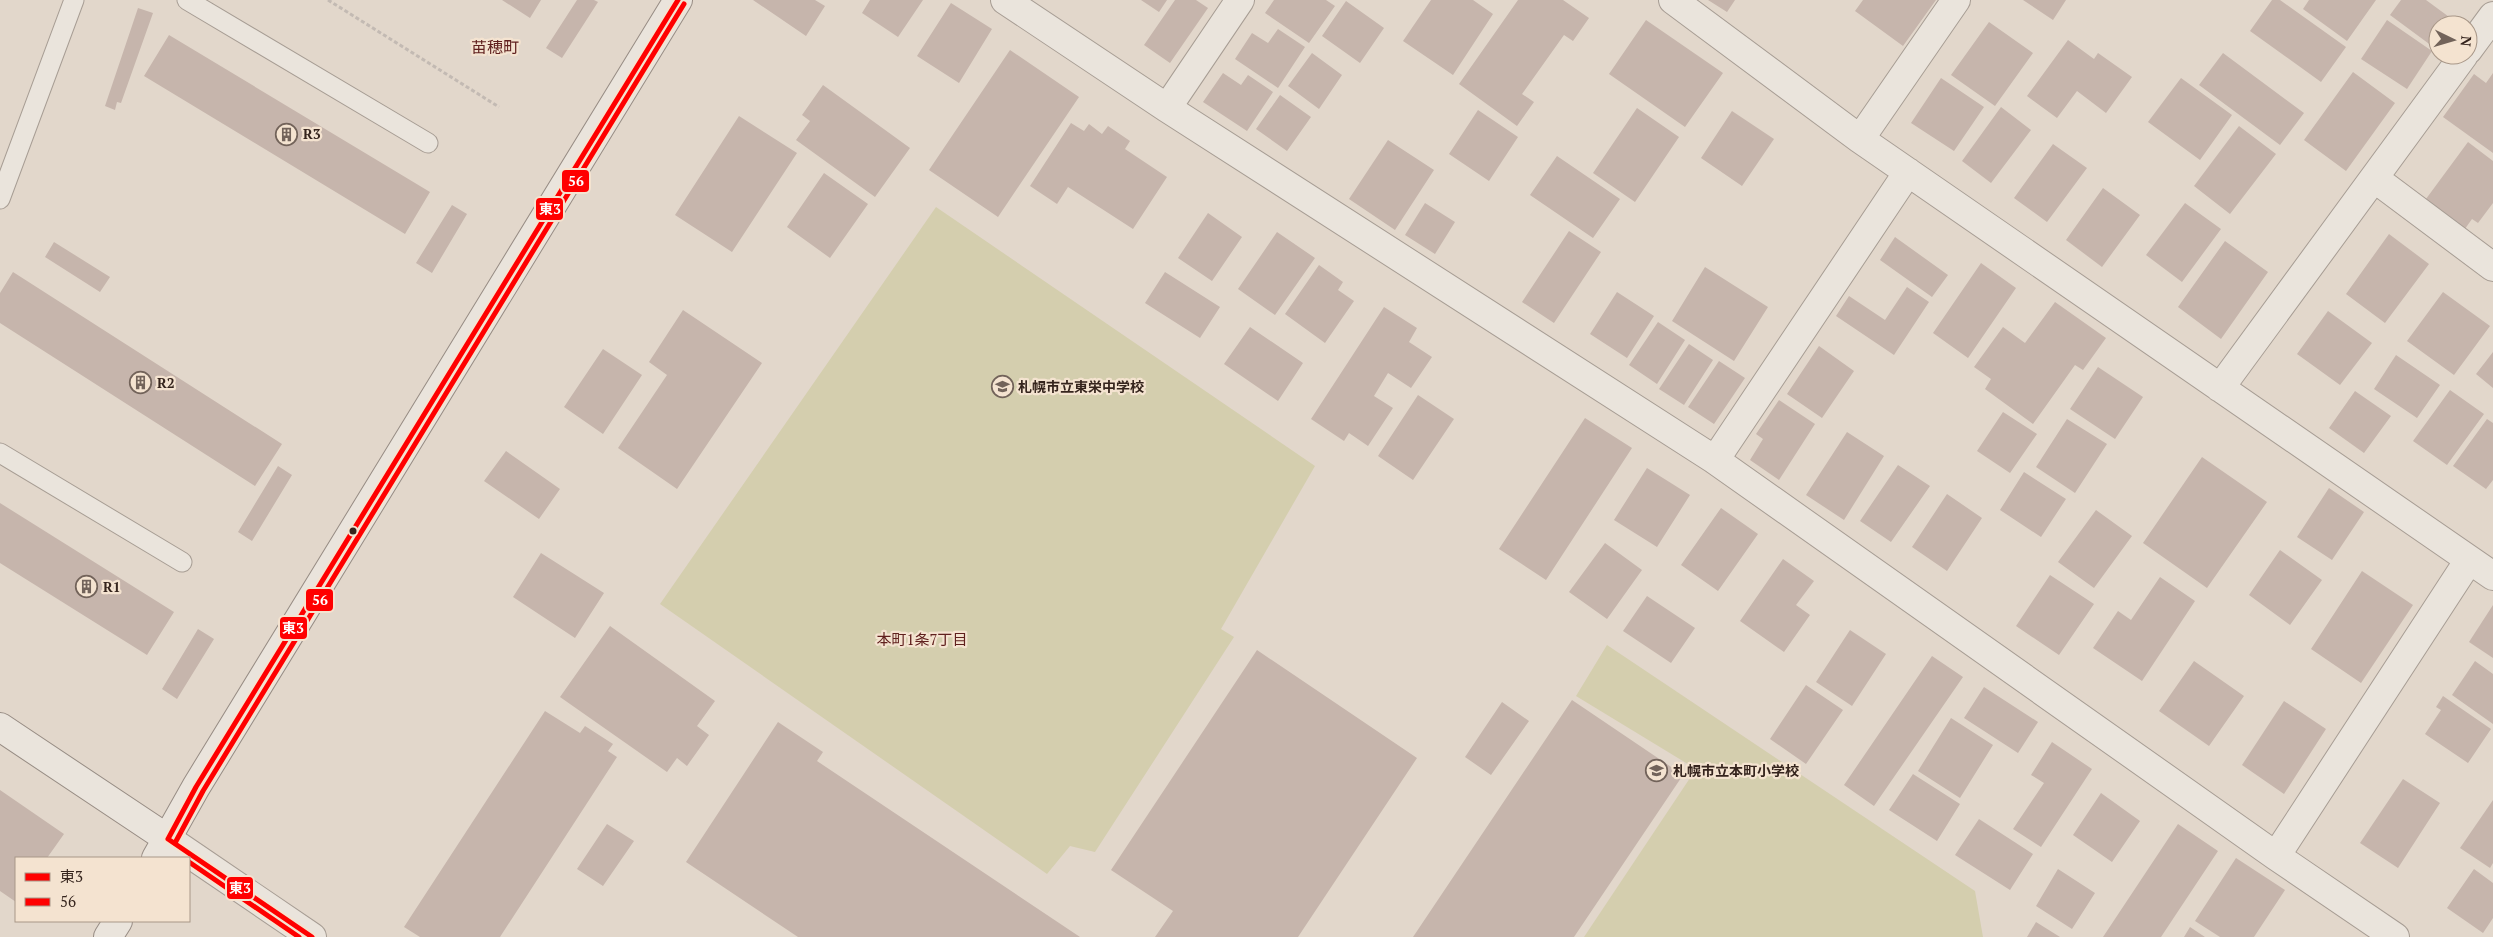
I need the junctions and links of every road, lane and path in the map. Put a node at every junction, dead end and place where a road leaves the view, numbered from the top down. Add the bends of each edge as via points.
1 (74, 0) edge
2 (186, 0) edge
3 (328, 0) edge
4 (678, 0) edge
5 (1005, 0) edge
6 (1240, 0) edge
7 (1673, 0) edge
8 (1956, 0) edge
9 (2493, 16) edge
10 (2478, 36) edge
11 (2457, 65) edge
12 (499, 107) dead end
13 (1166, 108) junction
14 (1860, 139) junction
15 (428, 144) dead end
16 (1908, 172) junction
17 (2374, 178) junction
18 (0, 199) edge
19 (2493, 267) edge
20 (2220, 388) junction
21 (0, 453) edge
22 (1715, 460) junction
23 (2470, 560) junction
24 (182, 562) dead end
25 (2493, 576) edge
26 (0, 727) edge
27 (162, 849) edge
28 (2276, 856) junction
29 (176, 857) edge
30 (190, 865) edge
31 (117, 922) edge
32 (108, 937) edge
33 (312, 937) edge
34 (2396, 937) edge

1 - 18 lane
2 - 15 lane
3 - 12 path
4 - 27 street via 196,787
5 - 13 street
6 - 13 street
7 - 14 street
8 - 14 street
9 - 10 street
11 - 17 street
13 - 22 street
14 - 16 street
16 - 20 street
16 - 22 street
17 - 19 street
17 - 20 street
20 - 23 street
21 - 24 lane
22 - 28 street
23 - 25 street
23 - 28 street
26 - 27 street
27 - 29 street
28 - 34 street
30 - 33 street
31 - 32 street

